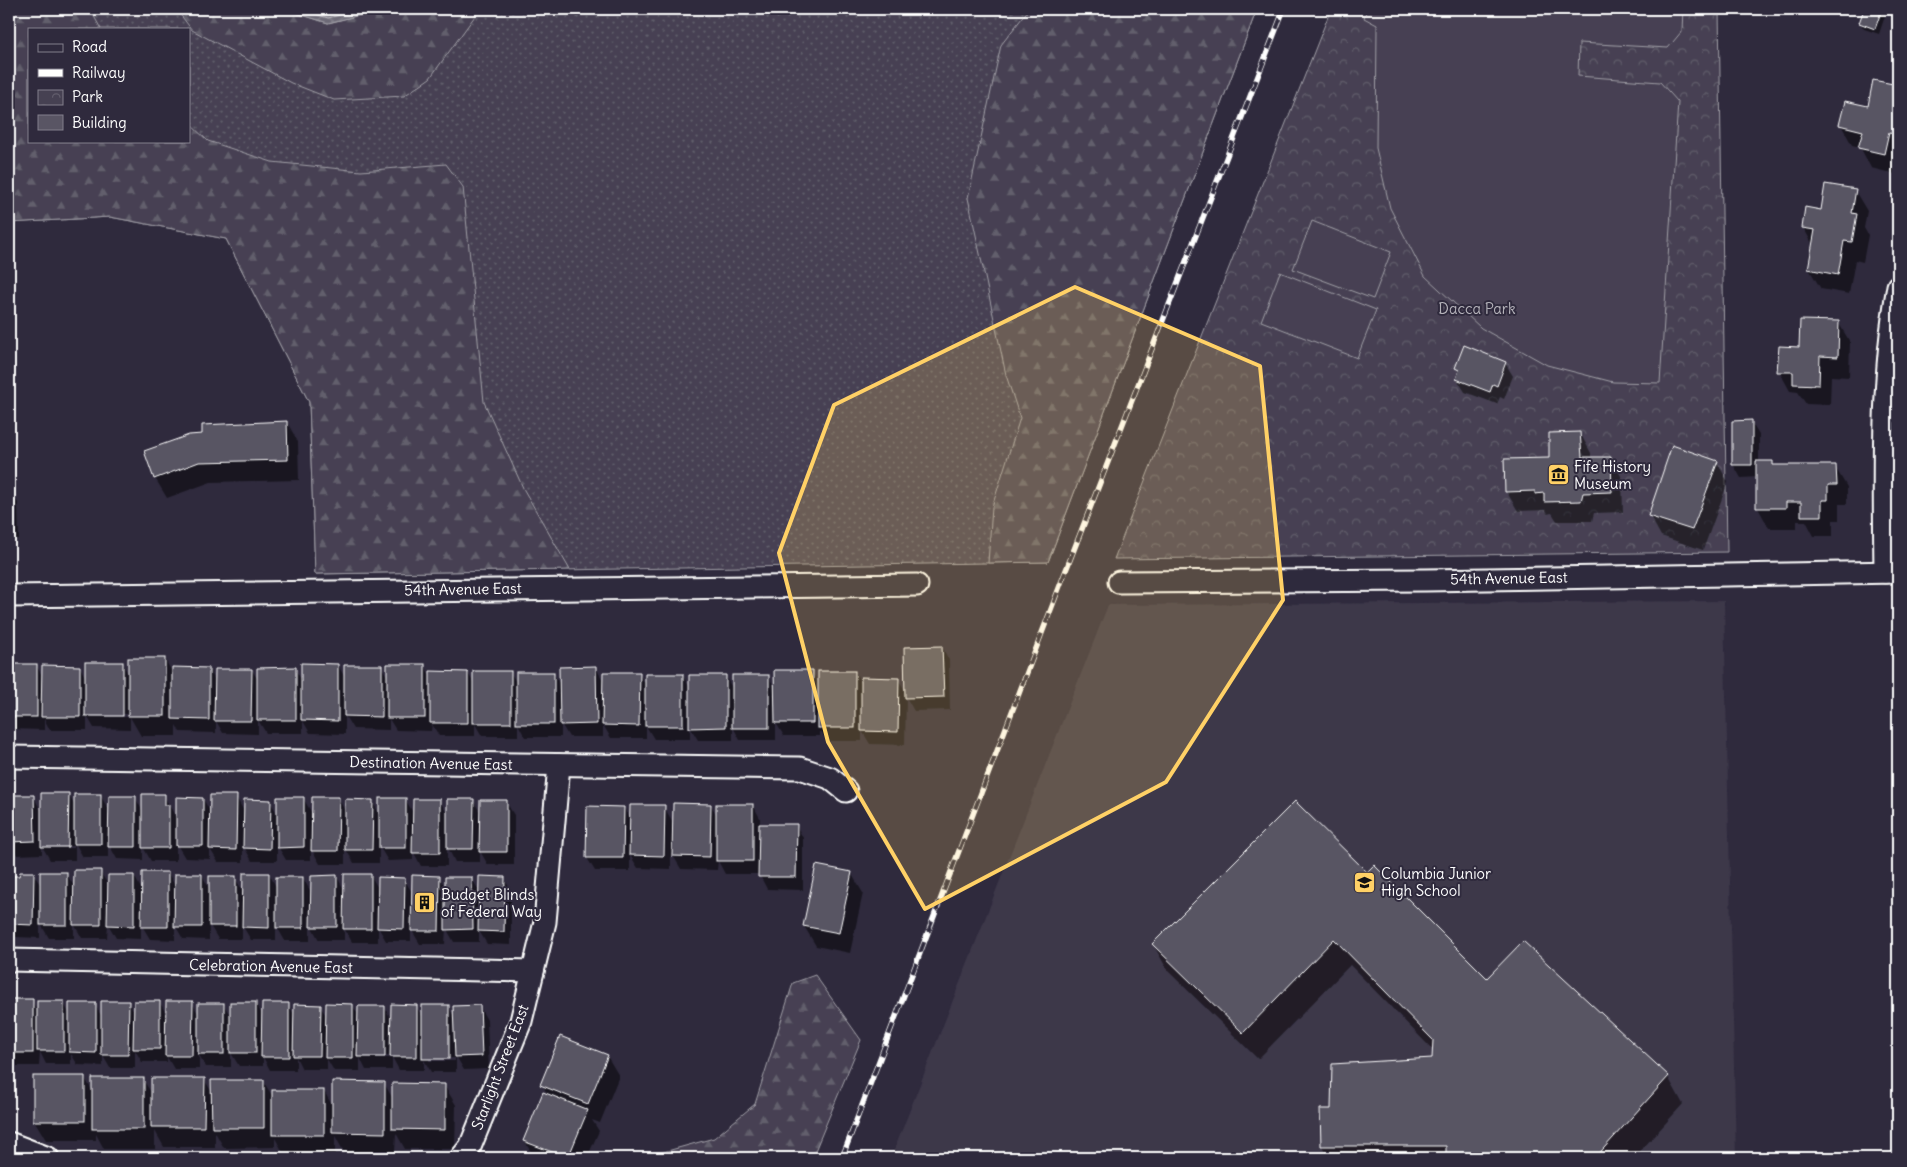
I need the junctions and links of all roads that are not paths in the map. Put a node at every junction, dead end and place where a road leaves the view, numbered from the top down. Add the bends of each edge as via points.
1 (1898, 286) edge
2 (1892, 572) edge
3 (1119, 582) dead end
4 (917, 585) dead end
5 (9, 596) edge
6 (9, 757) edge
7 (559, 765) junction
8 (846, 791) dead end
9 (9, 960) edge
10 (533, 971) junction
11 (9, 1144) edge
12 (48, 1158) edge
13 (461, 1158) edge

1 - 2 street via 1892,319 1884,434
2 - 3 street, 54th Avenue East
4 - 5 street, 54th Avenue East
6 - 7 street, Destination Avenue East
7 - 8 street, Destination Avenue East via 800,768 830,778
7 - 10 street, Starlight Street East via 545,922
9 - 10 street, Celebration Avenue East
10 - 13 street, Starlight Street East via 521,1021 470,1147
11 - 12 street

